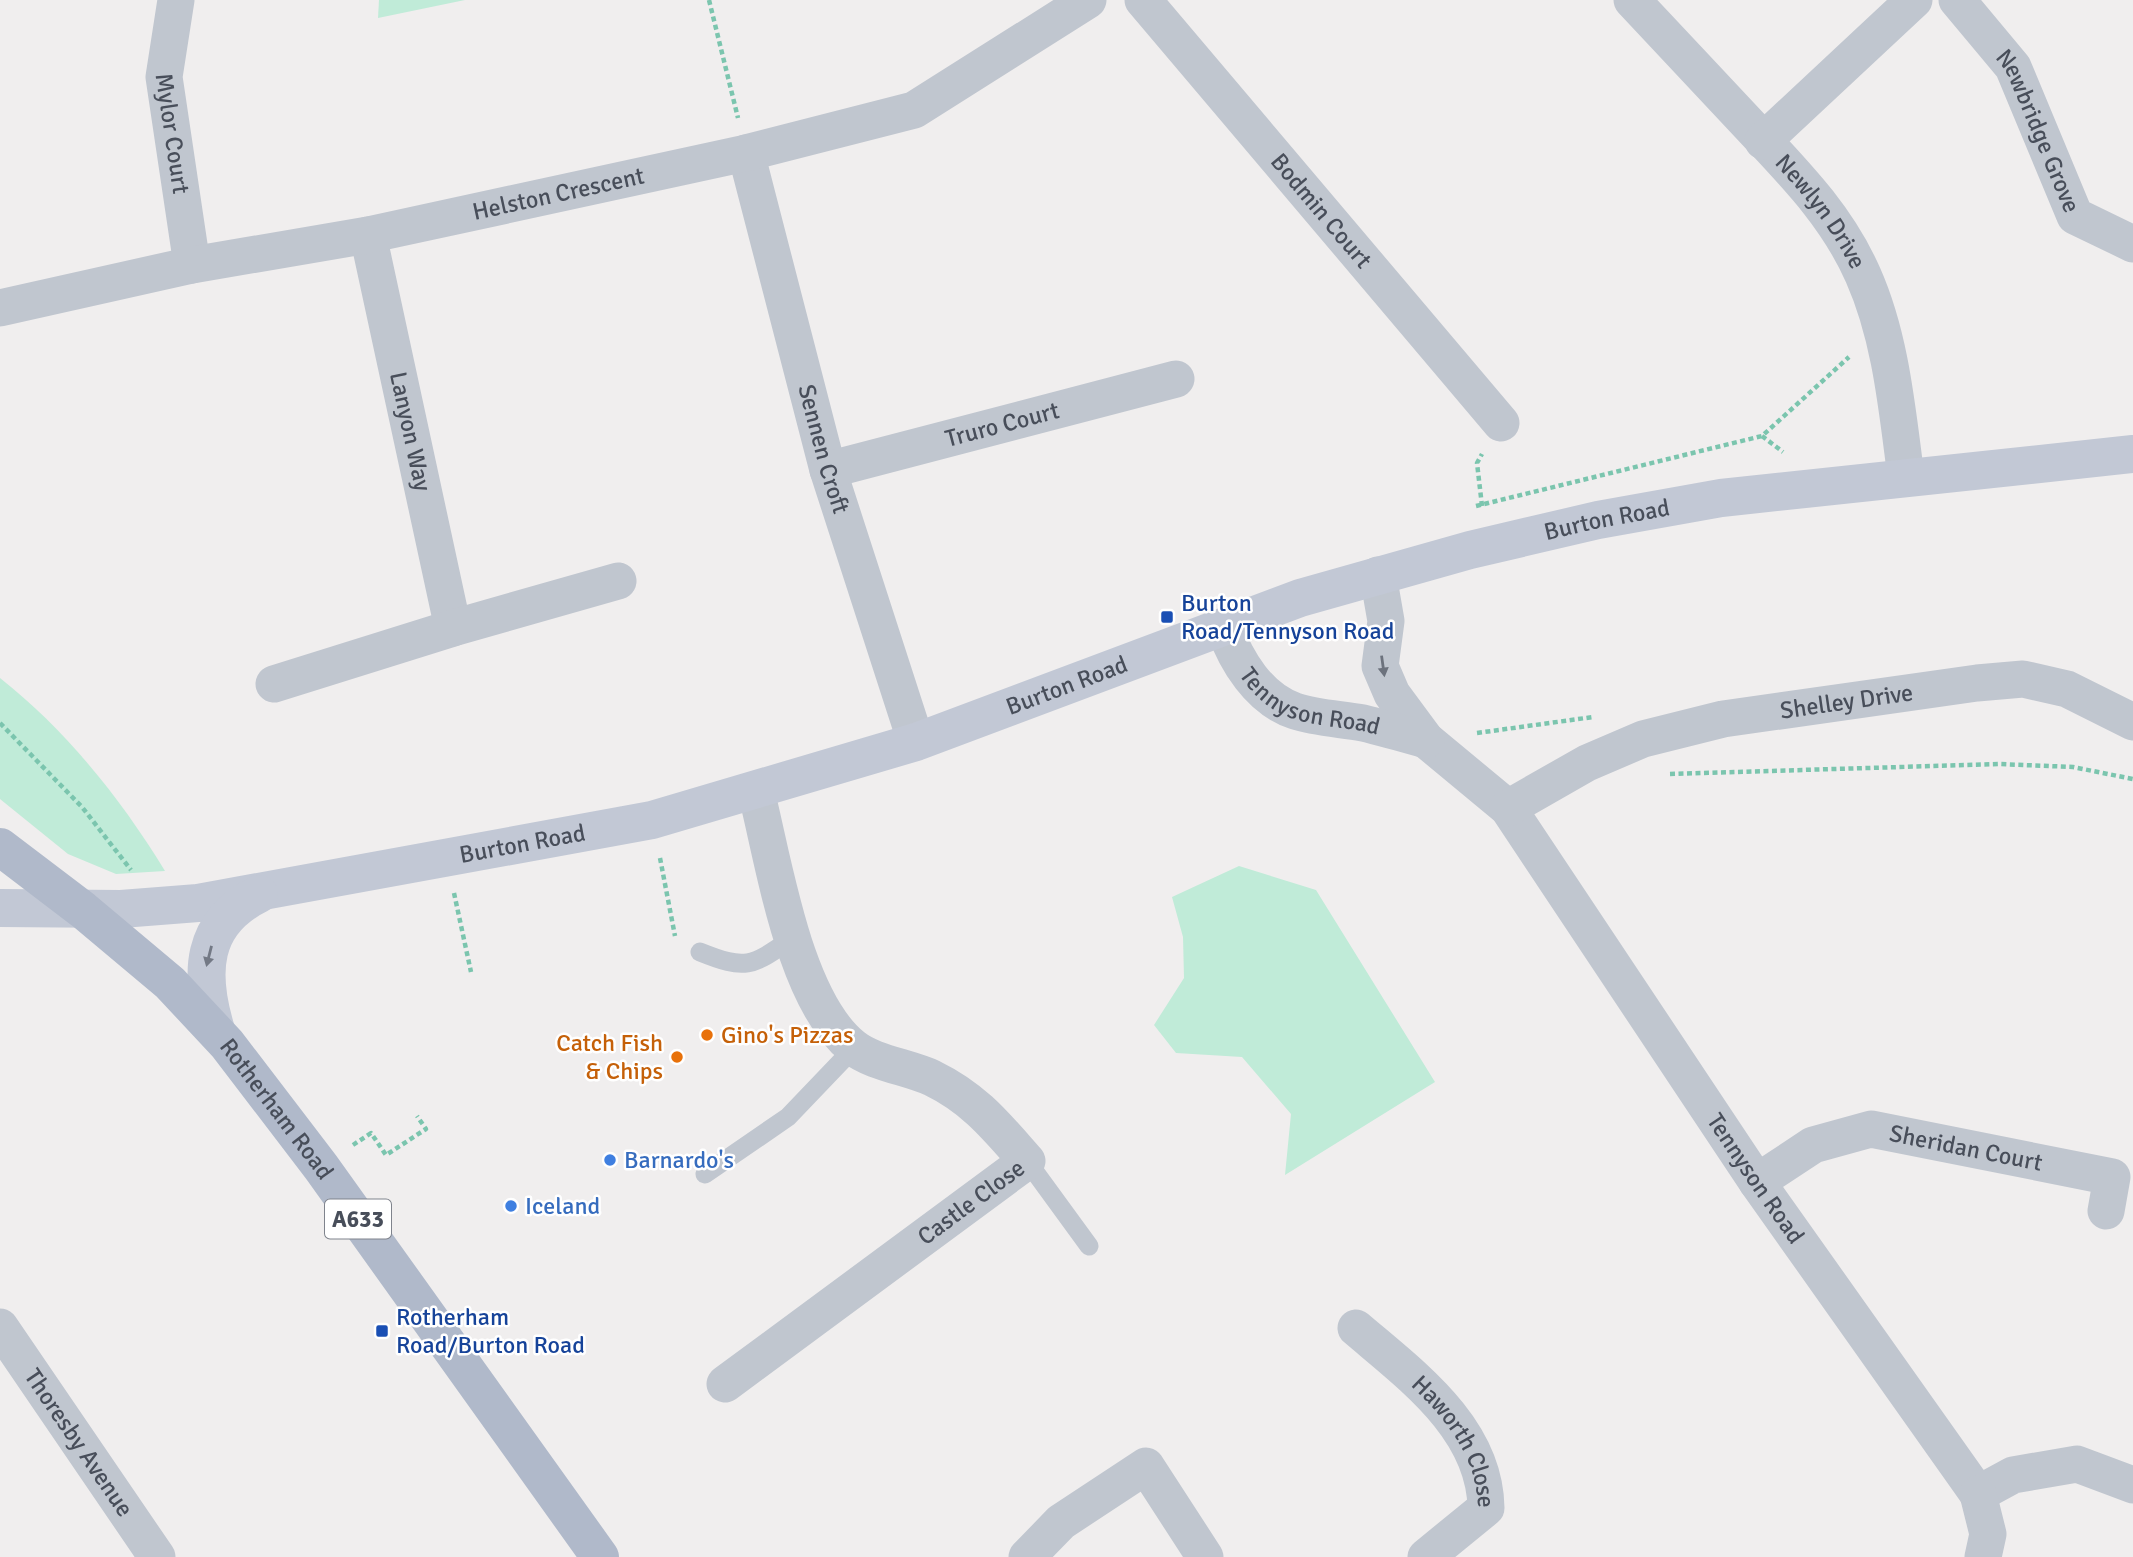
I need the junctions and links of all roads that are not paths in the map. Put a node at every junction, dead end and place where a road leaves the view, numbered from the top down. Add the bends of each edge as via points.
1 (176, 0) edge
2 (1088, 0) edge
3 (1143, 0) edge
4 (1632, 0) edge
5 (1914, 0) edge
6 (1956, 0) edge
7 (1763, 141) junction
8 (746, 153) junction
9 (368, 235) junction
10 (2133, 244) edge
11 (191, 265) junction
12 (0, 308) edge
13 (1176, 379) dead end
14 (1501, 423) road end
15 (2133, 454) edge
16 (828, 470) junction
17 (1906, 477) junction
18 (1378, 575) junction
19 (618, 581) dead end
20 (1224, 627) junction
21 (453, 628) junction
22 (274, 684) dead end
23 (2133, 722) edge
24 (1426, 740) junction
25 (916, 742) junction
26 (756, 791) junction
27 (1508, 808) junction
28 (0, 847) edge
29 (267, 890) junction
30 (0, 908) edge
31 (83, 910) junction
32 (793, 938) junction
33 (700, 951) dead end
34 (216, 1030) junction
35 (854, 1048) junction
36 (1027, 1161) junction
37 (705, 1174) dead end
38 (1757, 1182) junction
39 (2106, 1211) dead end
40 (1089, 1246) dead end
41 (0, 1327) edge
42 (1356, 1328) dead end
43 (726, 1384) dead end
44 (2133, 1485) edge
45 (1978, 1494) junction
46 (157, 1557) edge
47 (600, 1557) edge
48 (1027, 1557) edge
49 (1205, 1557) edge
50 (1426, 1557) edge
51 (1983, 1557) edge

1 - 11 street, Mylor Court via 164,77
2 - 8 street, Helston Crescent via 914,110
3 - 14 street, Bodmin Court
4 - 7 street, Newlyn Drive
5 - 7 street
6 - 10 street, Newbridge Grove via 2013,67 2075,216
7 - 17 street, Newlyn Drive via 1812,191 1844,236 1864,277 1894,382
8 - 9 street, Helston Crescent
8 - 16 street, Sennen Croft
9 - 11 street, Helston Crescent
9 - 21 street, Lanyon Way
11 - 12 street, Helston Crescent
13 - 16 street, Truro Court
15 - 17 street, Burton Road
16 - 25 street, Sennen Croft
17 - 18 street, Burton Road via 1721,498 1598,520
18 - 20 street, Burton Road
18 -> 24 street, Tennyson Road via 1386,621 1380,666 1392,694
19 - 21 street
20 - 24 street, Tennyson Road via 1250,678 1294,711
20 - 25 street, Burton Road
21 - 22 street
23 - 27 street, Shelley Drive via 2067,689 2023,679 1977,683 1723,719 1643,739 1587,763
24 - 27 street, Tennyson Road
25 - 26 street, Burton Road
26 - 29 street, Burton Road via 652,820
26 - 32 street, Castle Close
27 - 38 street, Tennyson Road
28 - 31 main road, Rotherham Road / A633
29 - 31 street, Burton Road via 159,907
29 -> 34 street via 241,903 214,937 204,978
30 - 31 street, Burton Road
31 - 34 main road, Rotherham Road / A633 via 170,983
32 - 33 lane via 748,964 730,964
32 - 35 street, Castle Close via 807,980 825,1013
34 - 47 main road, Rotherham Road / A633 via 321,1167
35 - 36 street, Castle Close via 932,1078 978,1105
35 - 37 lane via 788,1117
36 - 40 lane
36 - 43 street, Castle Close
38 - 39 street, Sheridan Court via 1814,1145 1871,1129 2112,1177
38 - 45 street, Tennyson Road
41 - 46 street, Thoresby Avenue
42 - 50 street, Haworth Close via 1432,1392 1474,1453 1486,1483 1486,1508
44 - 45 street via 2077,1464 2013,1475
45 - 51 street via 1988,1534
48 - 49 street via 1061,1522 1146,1466

